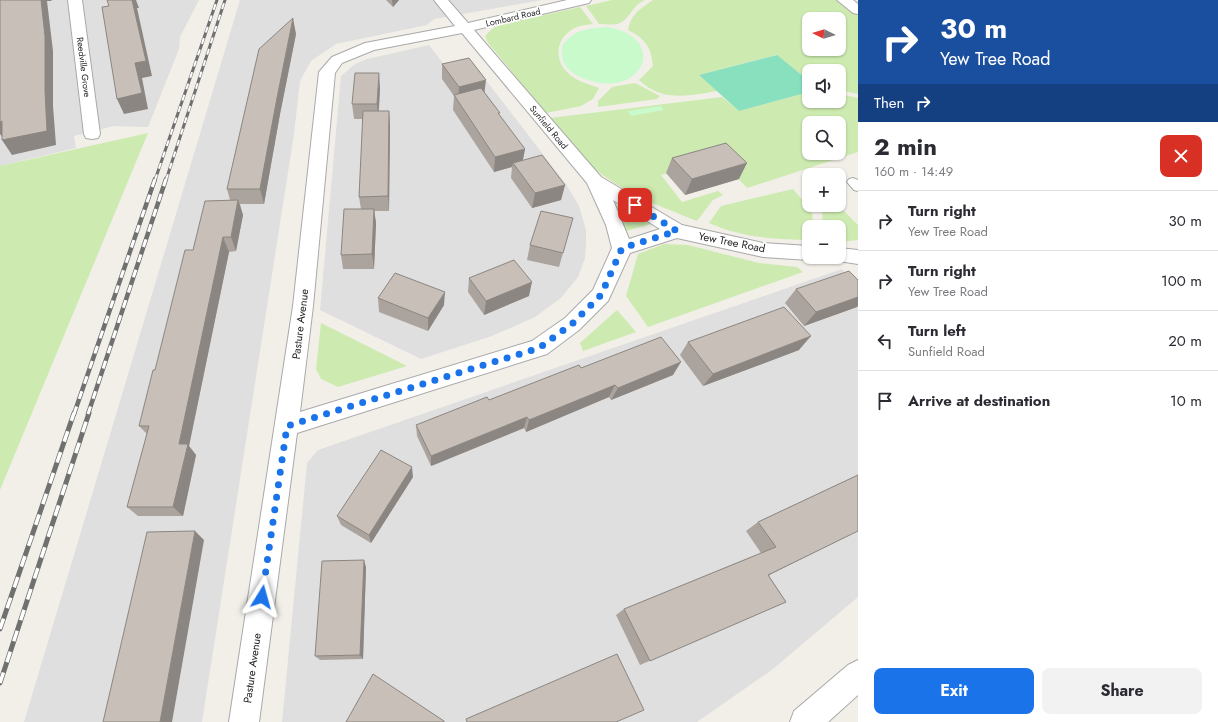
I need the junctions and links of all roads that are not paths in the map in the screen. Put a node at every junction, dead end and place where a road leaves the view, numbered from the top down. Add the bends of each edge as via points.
1 (75, 0) edge
2 (441, 0) edge
3 (584, 0) edge
4 (844, 0) edge
5 (858, 10) edge
6 (466, 28) junction
7 (92, 134) dead end
8 (595, 182) junction
9 (677, 231) junction
10 (622, 248) junction
11 (802, 253) edge
12 (846, 256) edge
13 (858, 257) edge
14 (287, 426) junction
15 (858, 675) edge
16 (244, 722) edge
17 (805, 722) edge

1 - 7 street, Reedville Grove
2 - 6 street, Sunfield Road
3 - 6 street, Lombard Road
4 - 5 street
6 - 8 street, Sunfield Road
6 - 14 street, Pasture Avenue via 370,46 337,60 327,72 303,306
8 - 9 street, Sunfield Road
8 - 10 street via 615,225
9 - 10 street, Yew Tree Road
9 - 11 street, Yew Tree Road via 763,250
10 - 14 street via 601,295 572,324 539,348
12 - 13 street
14 - 16 street, Pasture Avenue
15 - 17 street

